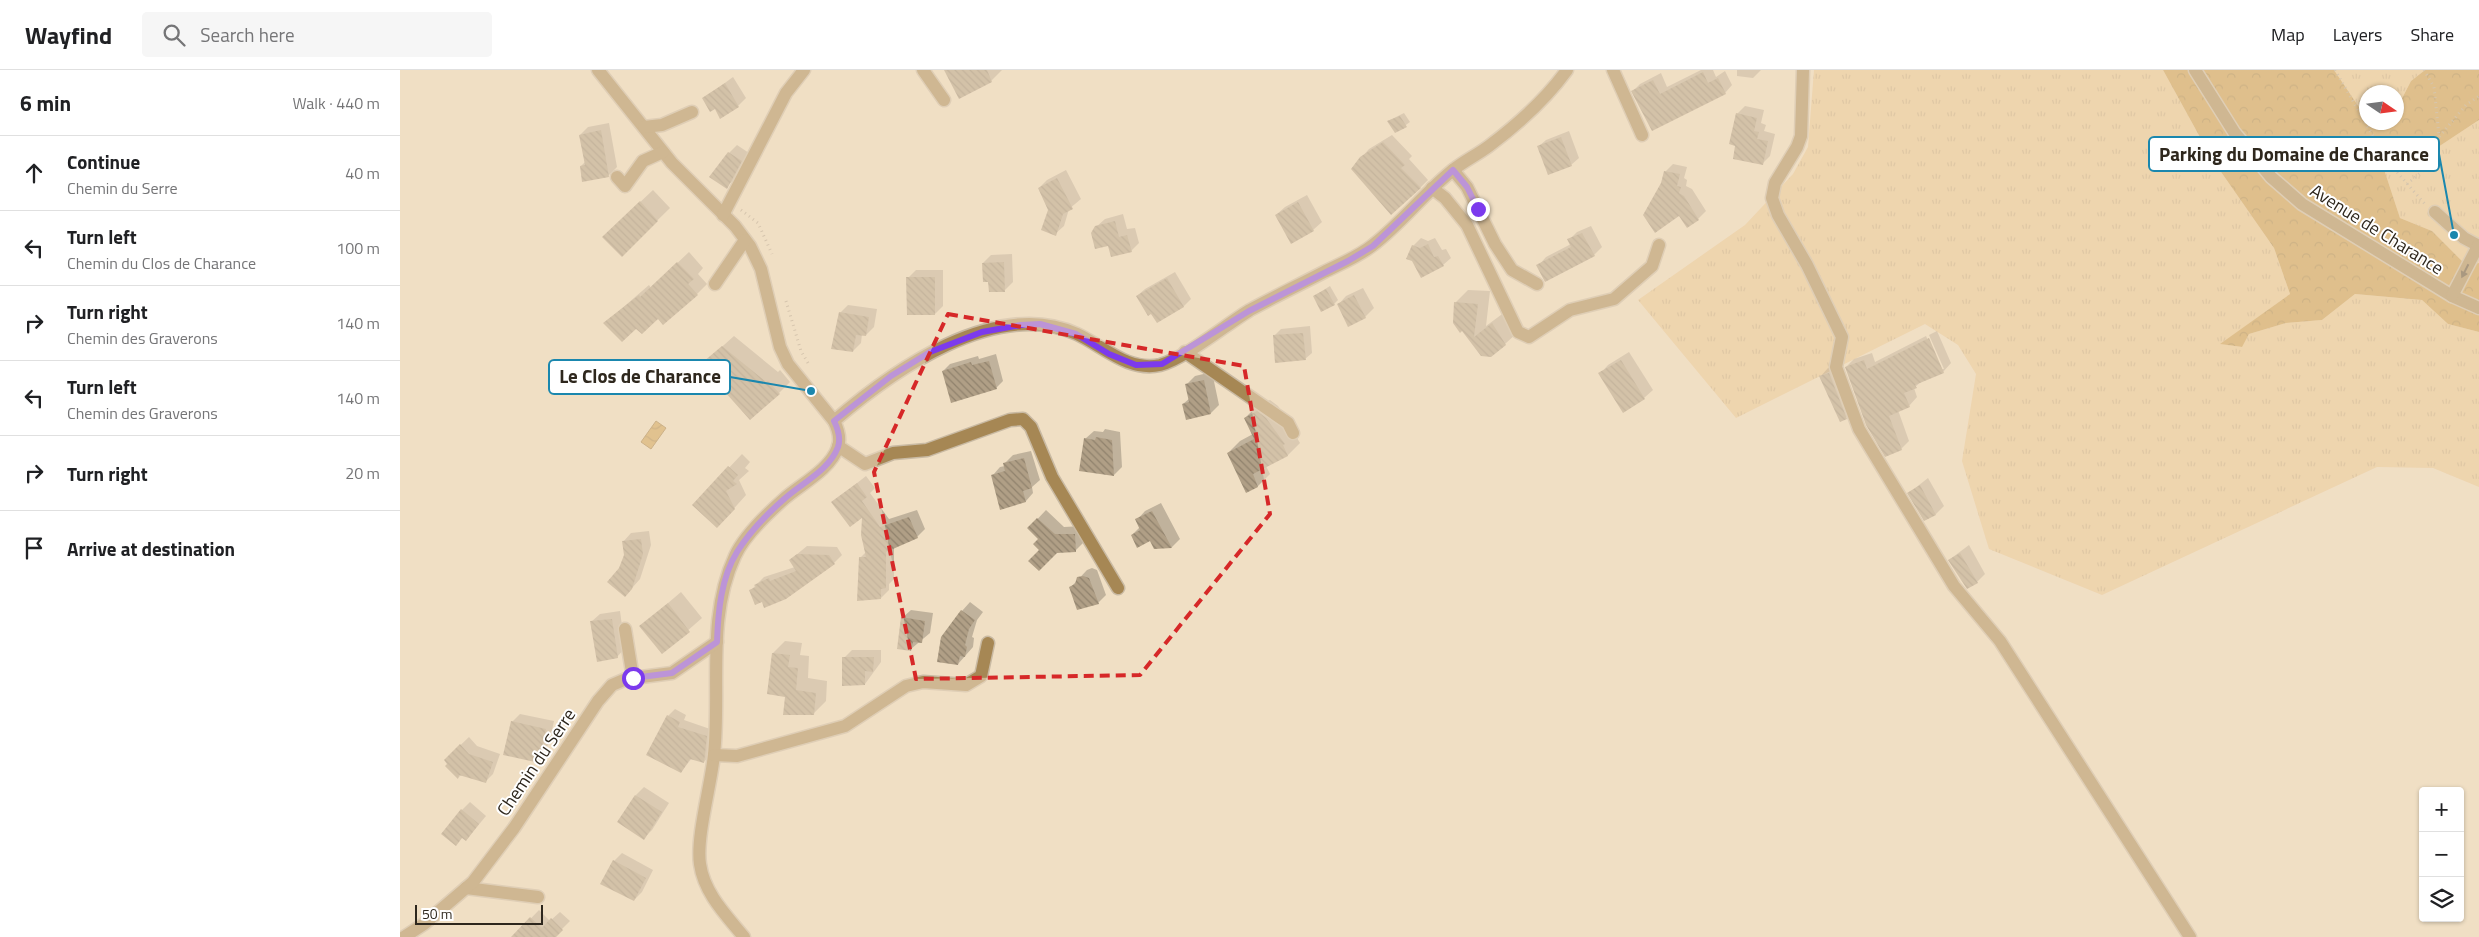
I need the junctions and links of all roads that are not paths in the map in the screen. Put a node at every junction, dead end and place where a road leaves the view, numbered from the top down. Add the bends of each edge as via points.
1 (598, 70) edge
2 (804, 70) edge
3 (923, 70) edge
4 (1567, 70) edge
5 (1614, 70) edge
6 (1803, 70) edge
7 (2195, 70) edge
8 (944, 100) dead end
9 (692, 112) dead end
10 (644, 127) junction
11 (1642, 135) dead end
12 (663, 152) junction
13 (1453, 170) junction
14 (617, 176) dead end
15 (1432, 188) junction
16 (2435, 212) road end
17 (723, 215) junction
18 (745, 240) junction
19 (1659, 244) dead end
20 (2478, 246) edge
21 (715, 284) dead end
22 (1537, 284) dead end
23 (2452, 296) junction
24 (2479, 308) edge
25 (1185, 352) junction
26 (834, 421) junction
27 (1293, 433) dead end
28 (838, 446) junction
29 (1118, 588) dead end
30 (625, 629) dead end
31 (717, 642) junction
32 (988, 644) dead end
33 (633, 678) junction
34 (714, 755) junction
35 (466, 888) junction
36 (538, 897) dead end
37 (404, 937) edge
38 (744, 937) edge
39 (2190, 937) edge

1 - 10 street
2 - 17 street via 786,93
3 - 8 street
4 - 13 street via 1546,95 1490,146
5 - 11 street
6 - 39 street via 1801,136 1775,183 1772,198 1842,337 1836,366 1859,429 1954,586 2000,641
7 - 23 street, Avenue de Charance via 2234,132 2270,177 2302,204
9 - 10 street via 662,125
10 - 12 street
12 - 14 street via 643,161 625,186
12 - 17 street
13 - 15 street
13 - 22 street via 1467,187 1495,244 1512,270
15 - 19 street via 1445,198 1467,225 1518,332 1529,337 1570,310 1614,299 1652,266
15 - 25 street via 1373,246 1249,311
16 - 20 street
17 - 18 street
18 - 21 street
18 - 26 street via 762,269 780,347 788,364
20 -> 23 street
23 - 24 street, Avenue de Charance
25 - 26 street via 1162,364 1136,365 1109,354 1076,334 1040,324 982,332 913,362
25 - 27 street via 1288,423
26 - 28 street via 839,432
28 - 29 street via 865,464 893,454 928,450 1010,420 1023,419 1031,427 1052,477
28 - 31 street via 814,476 783,500 744,541 736,555 721,603
30 - 33 street
31 - 33 street, Chemin du Serre via 672,673
31 - 34 street via 718,700
32 - 34 street via 981,676 966,685 923,682 906,686 845,726 737,756
33 - 35 street, Chemin du Serre via 612,685 598,701 514,828
34 - 38 street via 699,862 711,895
35 - 36 street
35 - 37 street, Chemin du Serre

